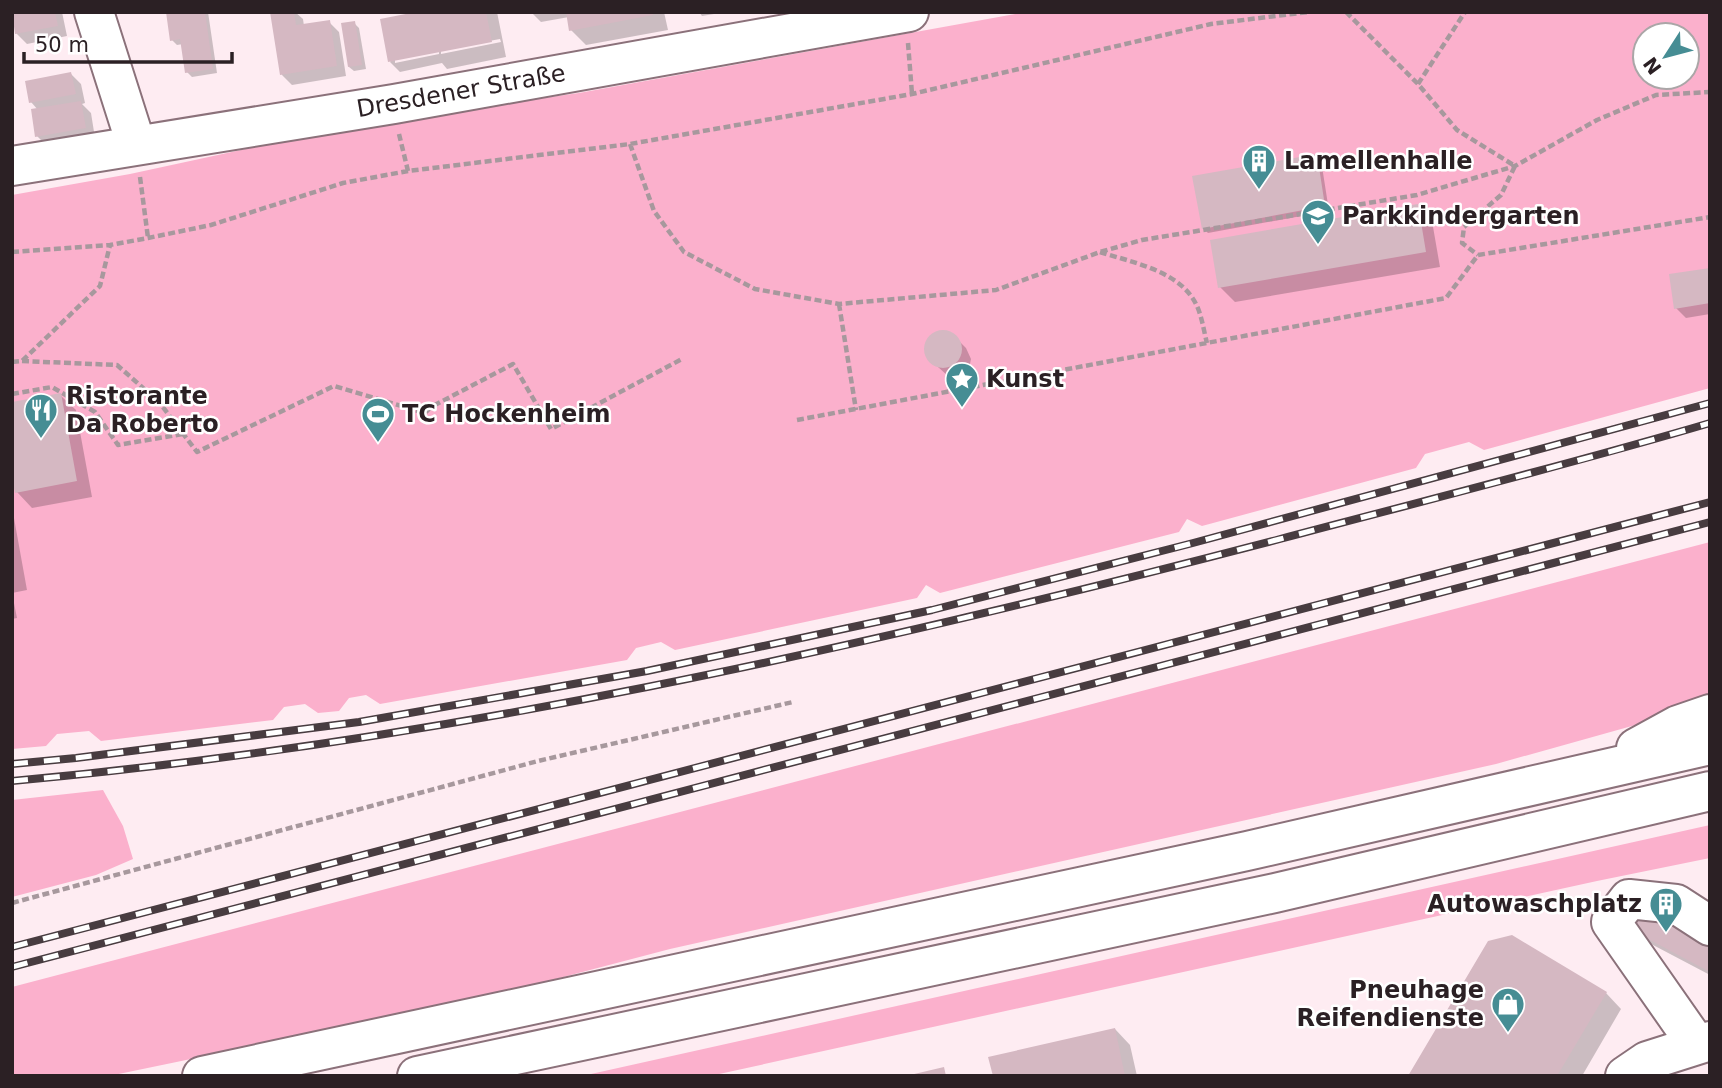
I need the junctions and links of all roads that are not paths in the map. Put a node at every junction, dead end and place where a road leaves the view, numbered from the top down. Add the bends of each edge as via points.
1 (895, 13) edge
2 (86, 20) edge
3 (136, 144) junction
4 (12, 166) edge
5 (1710, 714) edge
6 (1710, 745) edge
7 (1588, 774) junction
8 (1710, 791) edge
9 (1710, 926) edge
10 (1703, 1043) edge
11 (201, 1076) edge
12 (417, 1076) edge
13 (1625, 1076) edge

1 - 3 main road, Dresdener Straße via 394,104
2 - 3 main road
3 - 4 main road, Dresdener Straße
5 - 7 main road via 1678,725
6 - 7 main road
7 - 11 main road
8 - 12 main road via 1275,893
9 - 10 main road via 1676,904 1629,899 1611,922
10 - 13 main road via 1647,1061

